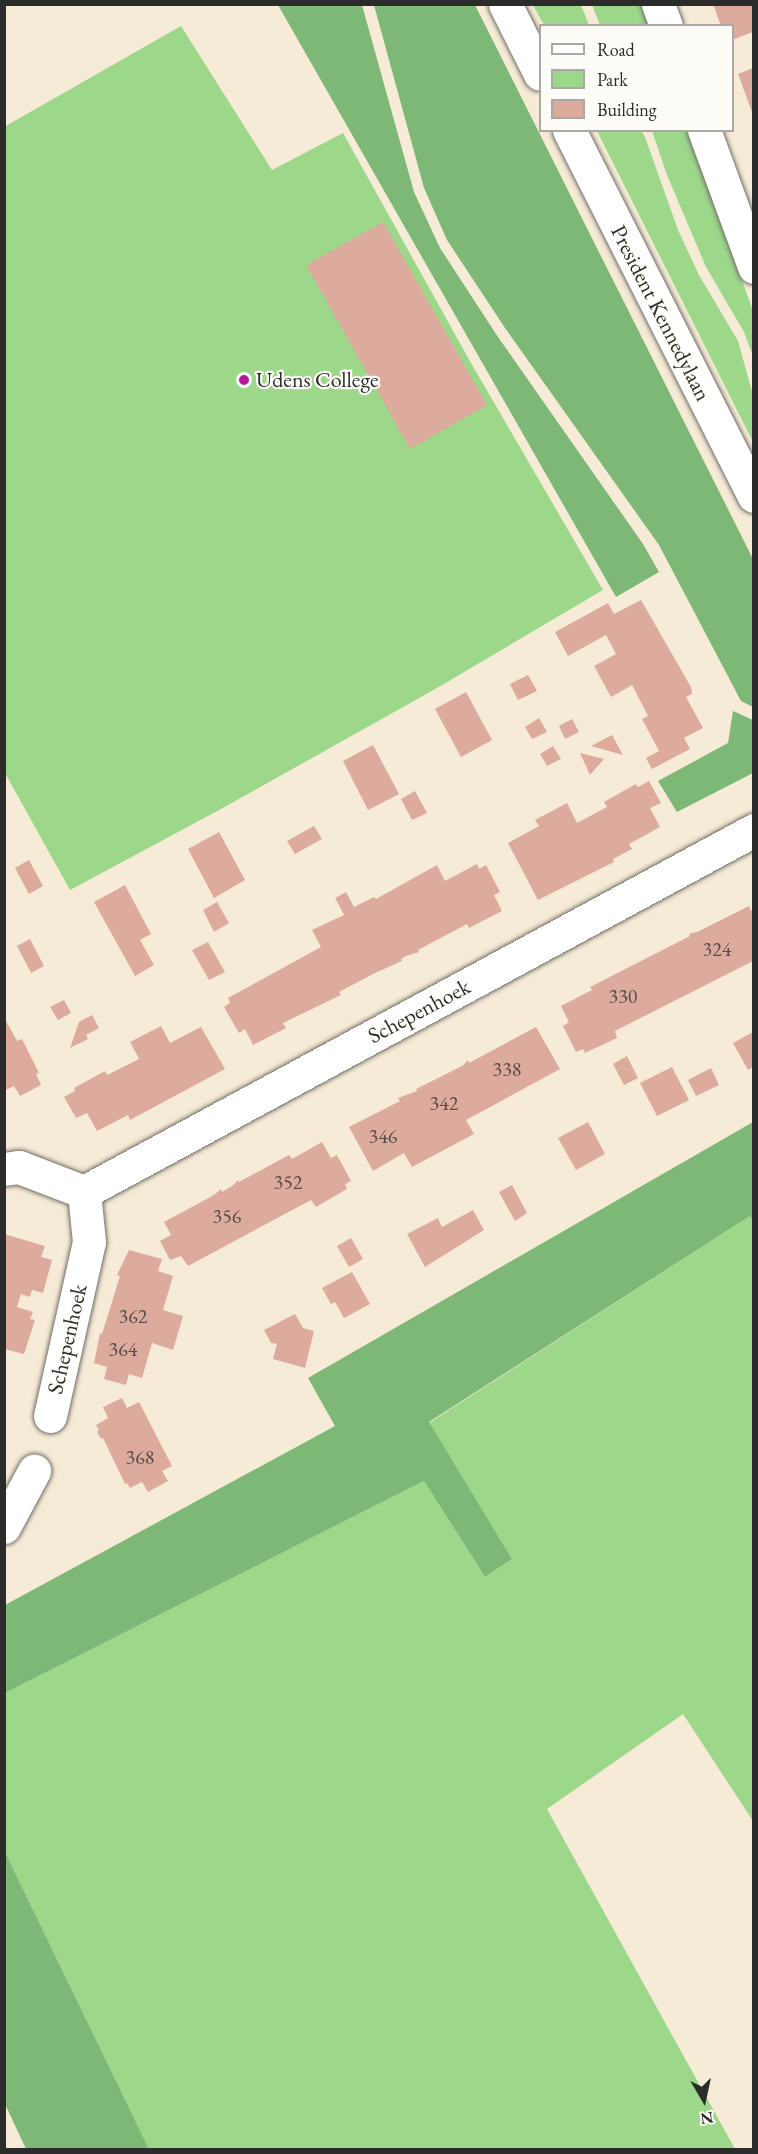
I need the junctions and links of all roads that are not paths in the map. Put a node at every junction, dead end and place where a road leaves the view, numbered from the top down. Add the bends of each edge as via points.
1 (505, 4) edge
2 (658, 4) edge
3 (665, 24) edge
4 (539, 72) edge
5 (570, 132) edge
6 (705, 132) edge
7 (753, 267) edge
8 (753, 496) edge
9 (753, 830) edge
10 (4, 1169) edge
11 (84, 1192) junction
12 (50, 1416) dead end
13 (34, 1471) dead end
14 (4, 1527) edge

1 - 4 street
2 - 3 street
5 - 8 street, President Kennedylaan
6 - 7 street
9 - 11 street, Schepenhoek
10 - 11 street via 19,1167
11 - 12 street, Schepenhoek via 89,1242
13 - 14 street

